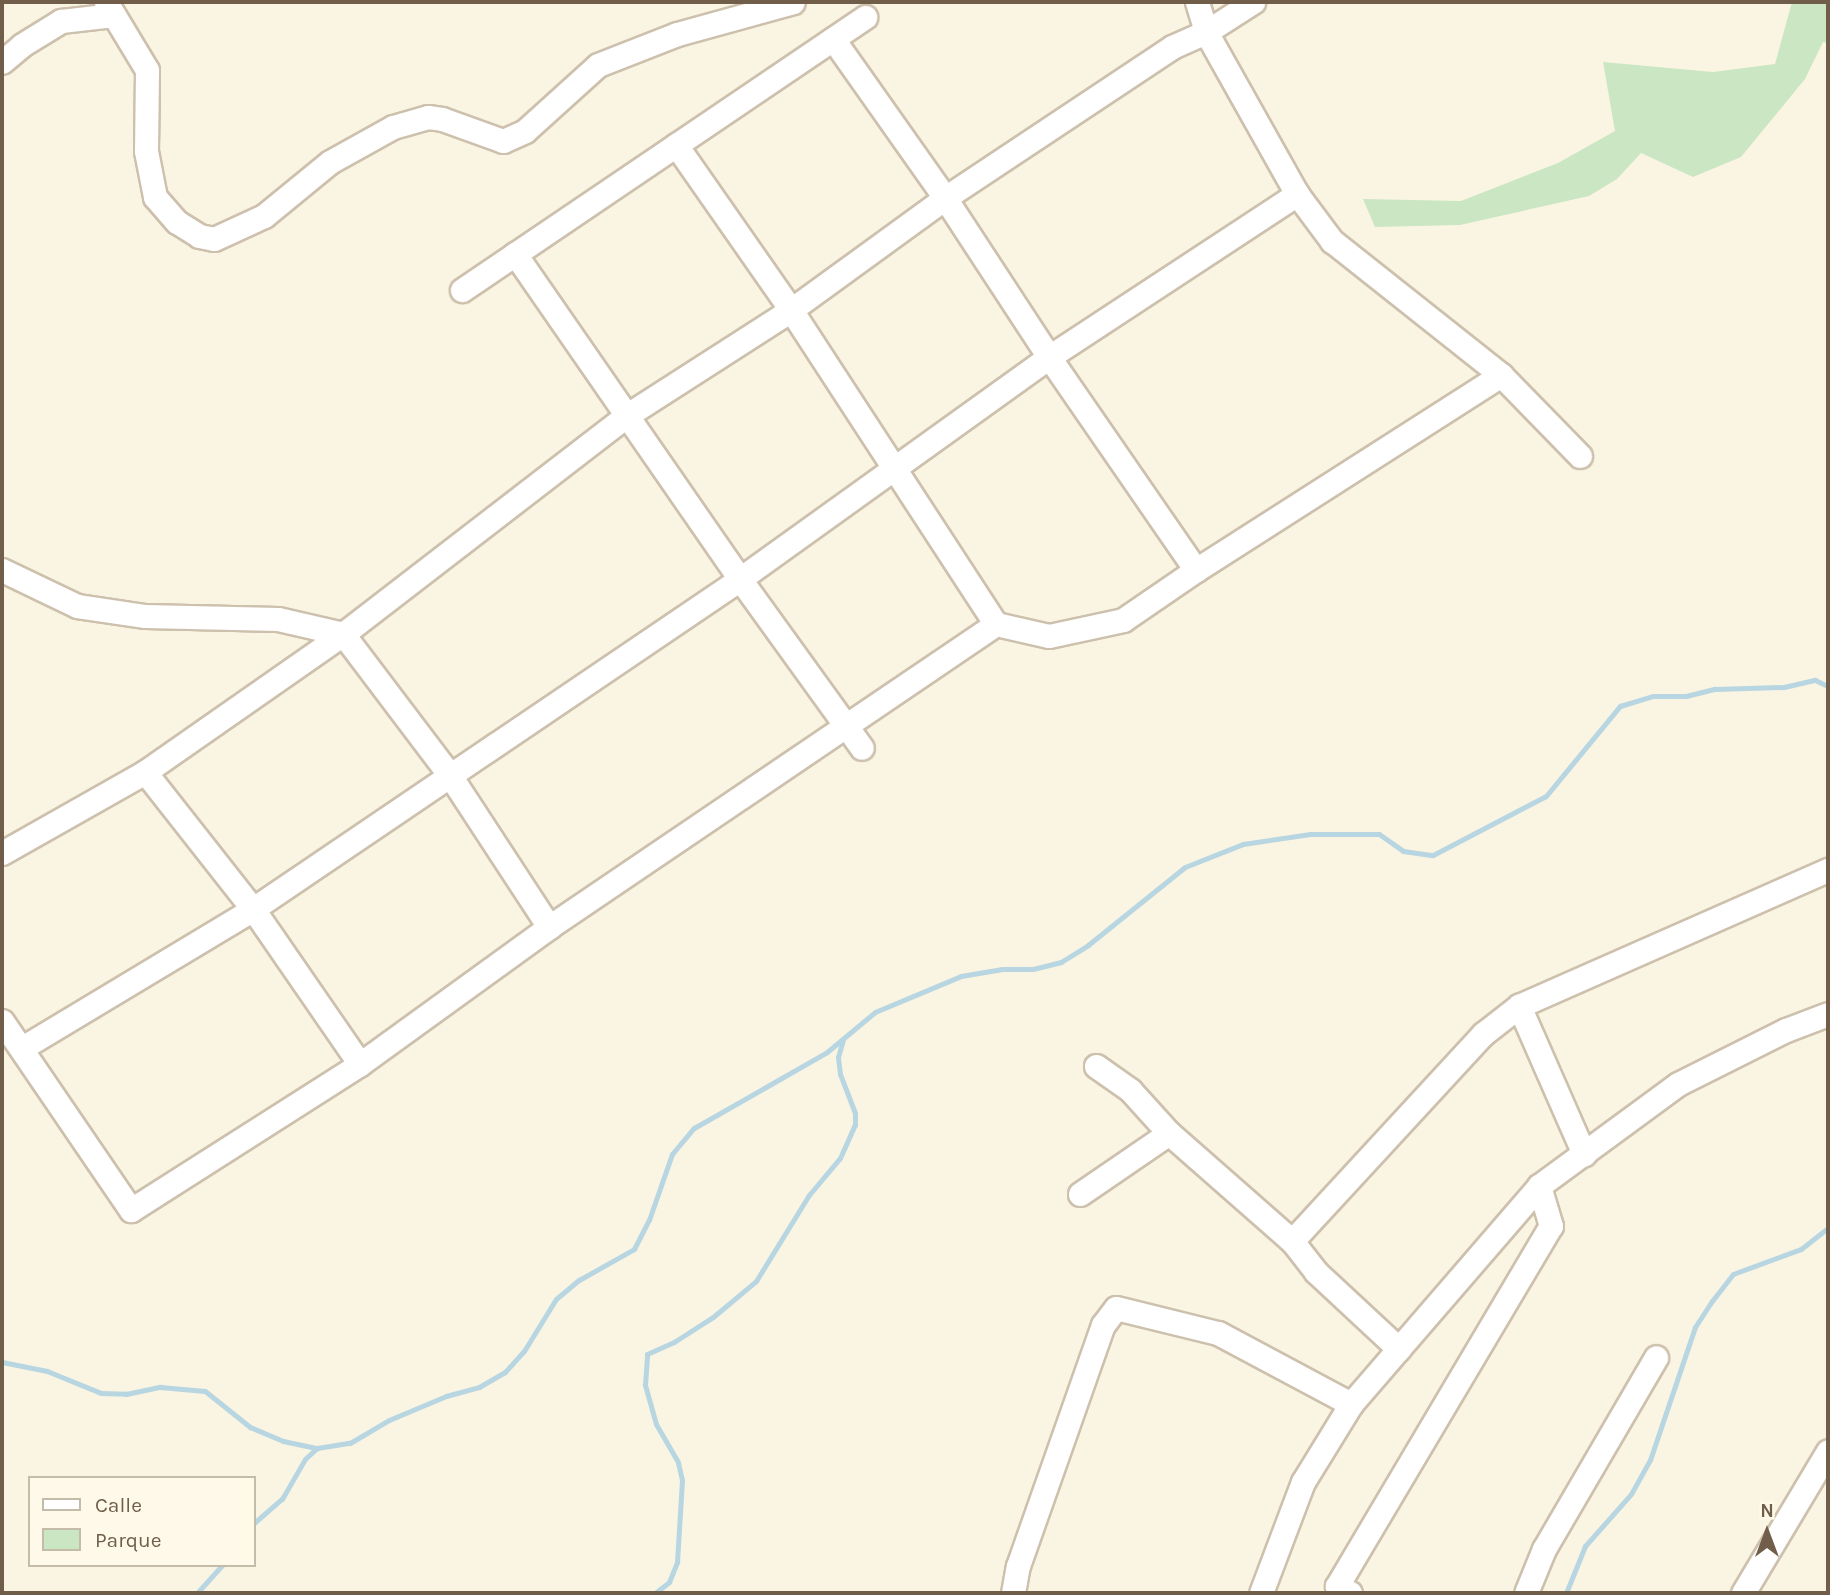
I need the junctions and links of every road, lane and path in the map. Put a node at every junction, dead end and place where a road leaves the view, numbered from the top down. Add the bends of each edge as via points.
1 (793, 2) edge
2 (1196, 2) edge
3 (1253, 2) edge
4 (110, 8) edge
5 (865, 17) dead end
6 (1206, 32) junction
7 (833, 39) junction
8 (2, 62) edge
9 (676, 145) junction
10 (1297, 194) junction
11 (945, 198) junction
12 (515, 254) junction
13 (462, 290) dead end
14 (791, 310) junction
15 (1049, 357) junction
16 (1501, 375) junction
17 (629, 414) junction
18 (1580, 456) dead end
19 (894, 467) junction
20 (2, 570) edge
21 (1196, 570) junction
22 (740, 579) junction
23 (996, 624) junction
24 (343, 634) junction
25 (845, 725) junction
26 (862, 748) dead end
27 (145, 772) junction
28 (449, 774) junction
29 (2, 853) edge
30 (1828, 870) edge
31 (253, 909) junction
32 (549, 927) junction
33 (1519, 1006) junction
34 (1828, 1014) edge
35 (2, 1021) edge
36 (22, 1048) junction
37 (360, 1064) junction
38 (1096, 1066) dead end
39 (1170, 1133) junction
40 (1584, 1154) junction
41 (1539, 1186) junction
42 (1080, 1194) dead end
43 (1292, 1241) junction
44 (1399, 1349) junction
45 (1656, 1357) dead end
46 (1351, 1404) junction
47 (1825, 1461) edge
48 (1013, 1593) edge
49 (1261, 1593) edge
50 (1350, 1593) edge
51 (1526, 1593) edge
52 (1743, 1593) edge

1 - 4 street via 677,34 598,65 525,131 503,141 428,117 393,127 330,162 264,216 214,239 199,236 177,222 155,197 146,151 147,70
2 - 6 street
3 - 6 street
4 - 8 street via 61,21
5 - 7 street
6 - 10 street
6 - 11 street via 1172,47
7 - 9 street
7 - 11 street
9 - 12 street
9 - 14 street
10 - 15 street
10 - 16 street via 1332,241
11 - 14 street
11 - 15 street
12 - 13 street
12 - 17 street
14 - 17 street
14 - 19 street
15 - 19 street
15 - 21 street
16 - 18 street
16 - 21 street
17 - 22 street
17 - 24 street
19 - 22 street
19 - 23 street
20 - 24 street via 77,606 145,616 278,619
21 - 23 street via 1123,620 1049,636
22 - 25 street
22 - 28 street
23 - 25 street
24 - 27 street
24 - 28 street
25 - 26 street
25 - 32 street
27 - 29 street
27 - 31 street
28 - 31 street
28 - 32 street
30 - 33 street
31 - 36 street
31 - 37 street
32 - 37 street
33 - 40 street
33 - 43 street via 1483,1034
34 - 40 street via 1678,1084
35 - 36 street
36 - 37 street via 131,1210
38 - 39 street via 1130,1090
39 - 42 street
39 - 43 street
40 - 41 street
41 - 44 street
41 - 50 street via 1551,1226 1337,1586
43 - 44 street via 1316,1272
44 - 46 street
45 - 51 street via 1544,1549
46 - 48 street via 1218,1333 1116,1308 1103,1325 1018,1566
46 - 49 street via 1303,1482
47 - 52 street

